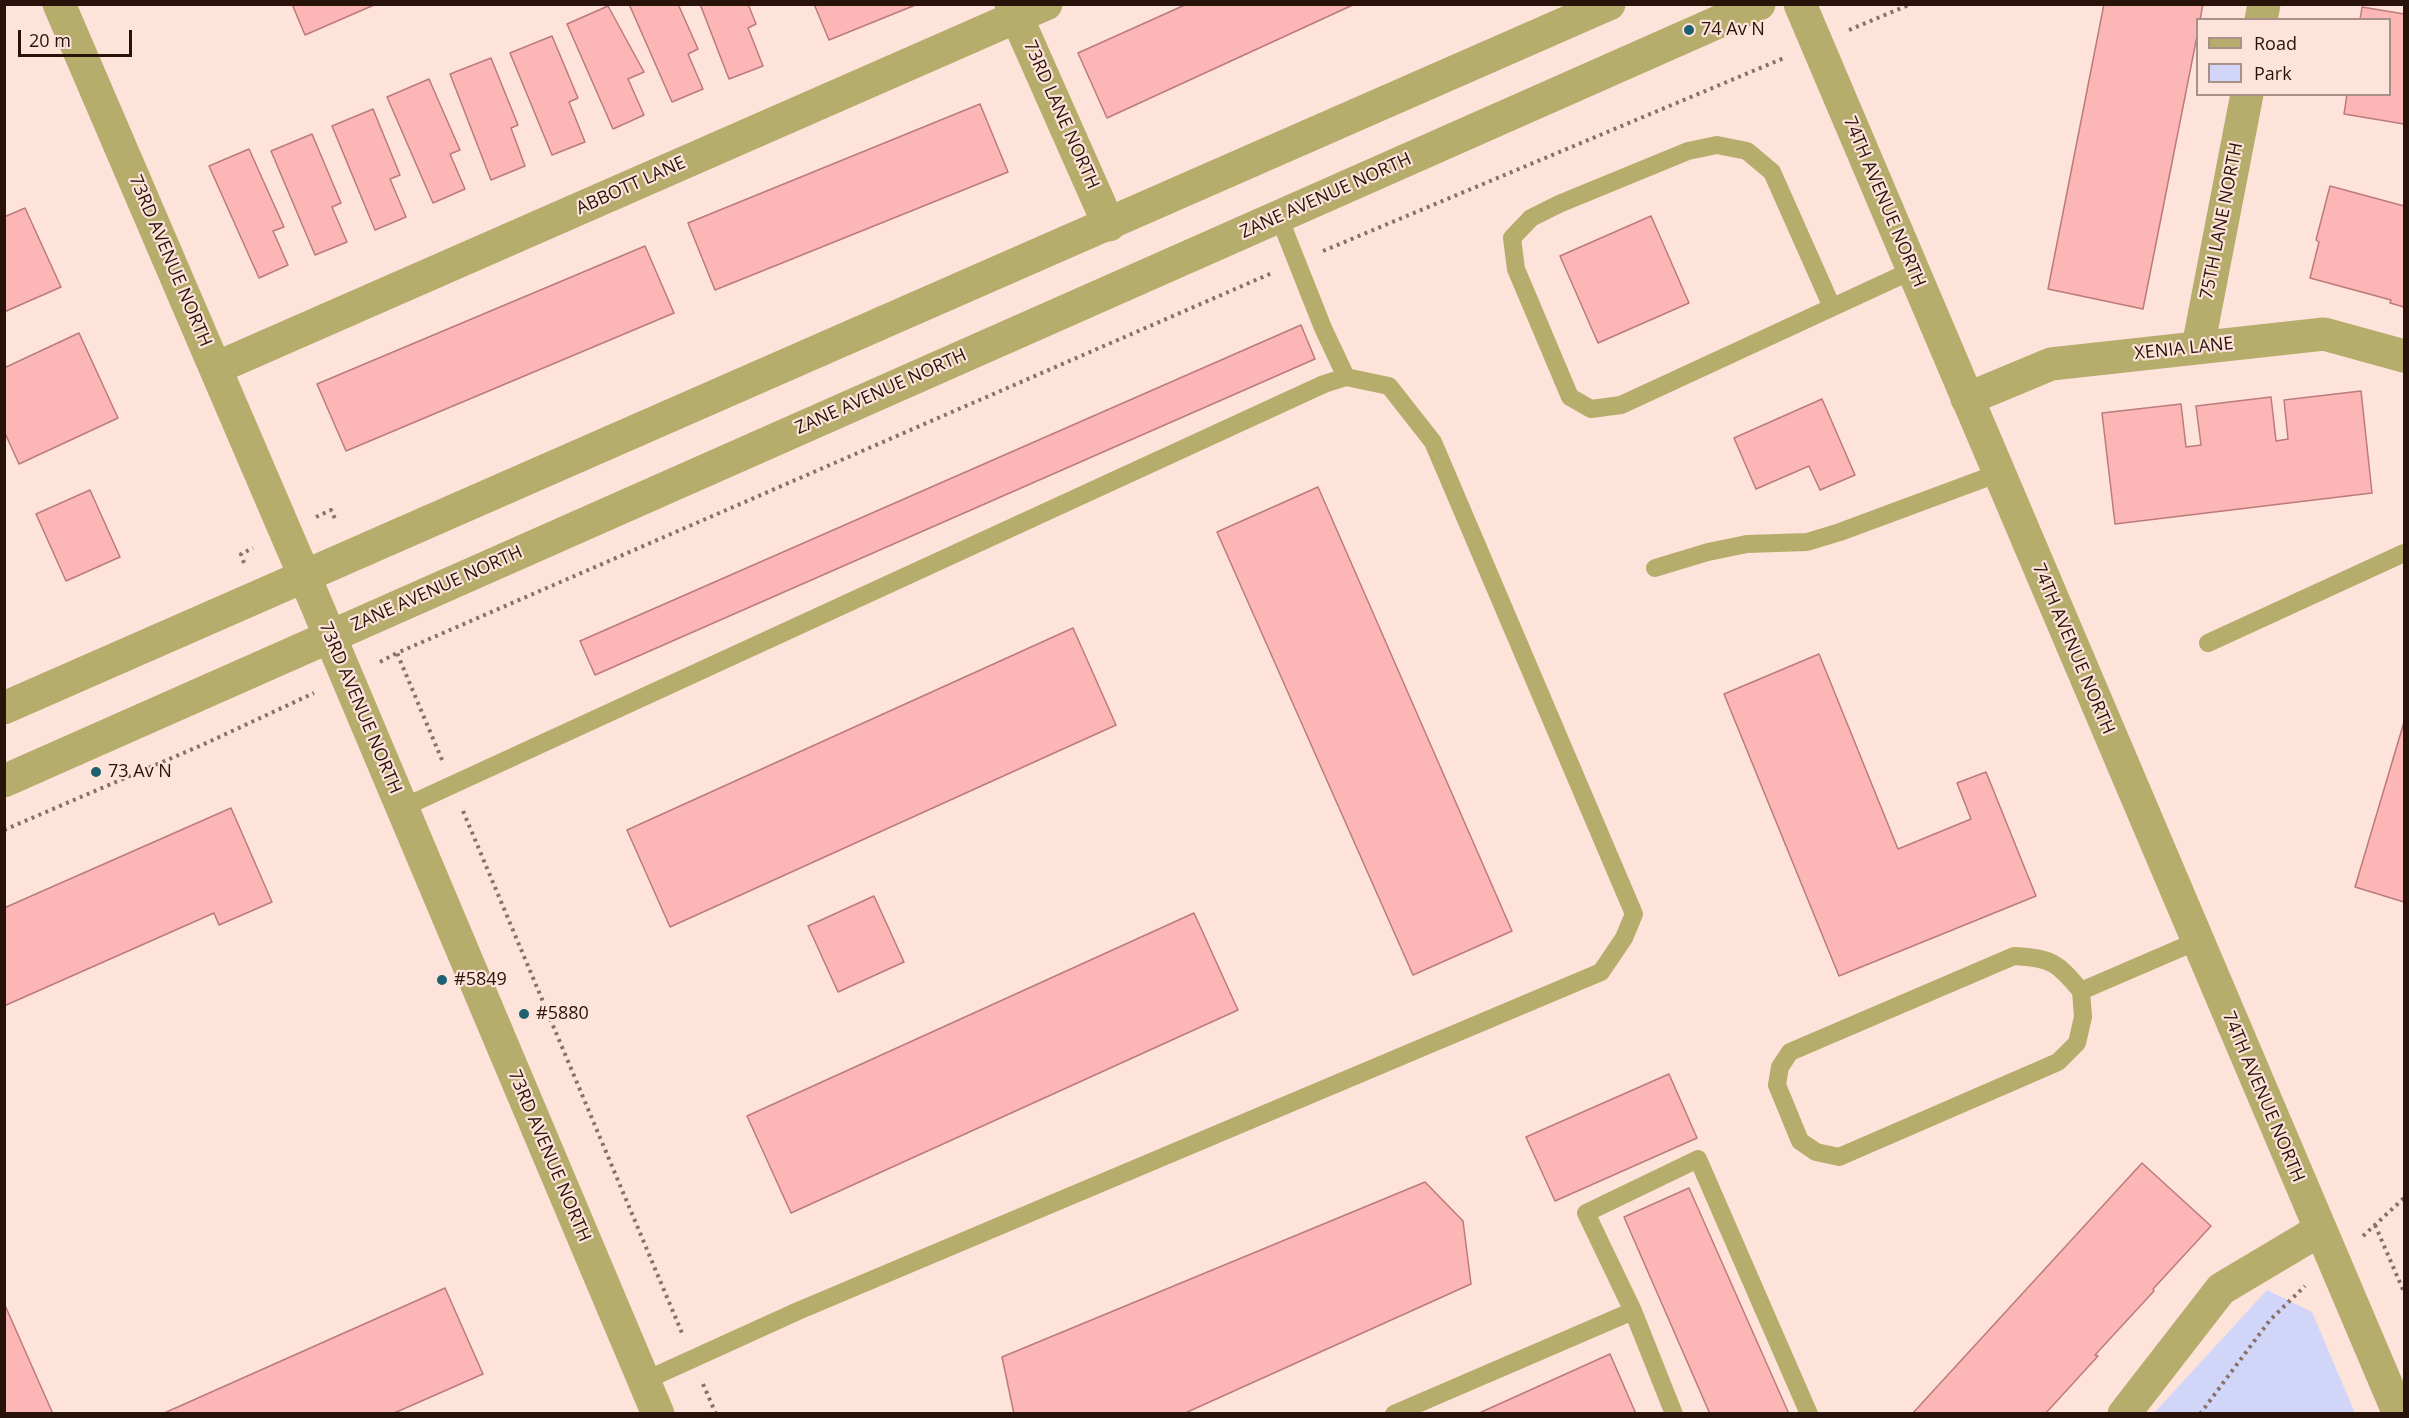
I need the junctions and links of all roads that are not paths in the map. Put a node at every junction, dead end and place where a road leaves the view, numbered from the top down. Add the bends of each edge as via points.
1 (59, 4) edge
2 (1609, 4) edge
3 (1759, 4) edge
4 (1800, 4) edge
5 (1025, 9) edge
6 (2247, 96) edge
7 (1280, 217) junction
8 (1109, 225) junction
9 (1913, 270) junction
10 (1832, 307) junction
11 (2198, 347) junction
12 (2404, 356) edge
13 (216, 368) junction
14 (1346, 377) junction
15 (1967, 399) junction
16 (1999, 473) junction
17 (2404, 553) edge
18 (1655, 568) dead end
19 (304, 575) junction
20 (330, 636) junction
21 (2208, 643) dead end
22 (4, 708) edge
23 (4, 781) edge
24 (402, 808) junction
25 (2197, 940) junction
26 (2081, 991) junction
27 (2320, 1230) junction
28 (1633, 1311) junction
29 (644, 1382) junction
30 (658, 1413) edge
31 (1394, 1413) edge
32 (1674, 1413) edge
33 (1809, 1413) edge
34 (2124, 1413) edge
35 (2399, 1413) edge

1 - 13 street, 73RD AVENUE NORTH
2 - 8 street
3 - 7 street, ZANE AVENUE NORTH
4 - 9 street, 74TH AVENUE NORTH
5 - 8 street, 73RD LANE NORTH
5 - 13 street, ABBOTT LANE
6 - 11 street, 75TH LANE NORTH
7 - 14 lane
7 - 20 street, ZANE AVENUE NORTH
8 - 19 street
9 - 10 lane
9 - 15 street, 74TH AVENUE NORTH
10 - 10 lane via 1621,405 1591,409 1570,397 1557,369 1516,269 1512,238 1531,218 1559,204 1688,151 1717,145 1747,151 1772,172
11 - 12 street, XENIA LANE via 2324,334
11 - 15 street, XENIA LANE via 2051,364
13 - 19 street, 73RD AVENUE NORTH
14 - 24 lane
14 - 29 lane via 1389,386 1433,442 1634,914 1624,938 1601,972 798,1311
15 - 16 street, 74TH AVENUE NORTH
16 - 18 lane via 1807,542 1747,544
16 - 25 street, 74TH AVENUE NORTH
17 - 21 lane
19 - 20 street, 73RD AVENUE NORTH
19 - 22 street
20 - 23 street, ZANE AVENUE NORTH
20 - 24 street, 73RD AVENUE NORTH
24 - 29 street, 73RD AVENUE NORTH
25 - 26 lane
25 - 27 street, 74TH AVENUE NORTH
26 - 26 lane via 2083,1017 2077,1043 2058,1062 1839,1157 1816,1152 1800,1141 1777,1085 1780,1067 1790,1052 2014,956 2037,957 2062,968
27 - 34 street via 2221,1289
27 - 35 street, 74TH AVENUE NORTH
28 - 31 lane
28 - 32 lane
28 - 33 lane via 1586,1213 1698,1159
29 - 30 street, 73RD AVENUE NORTH

